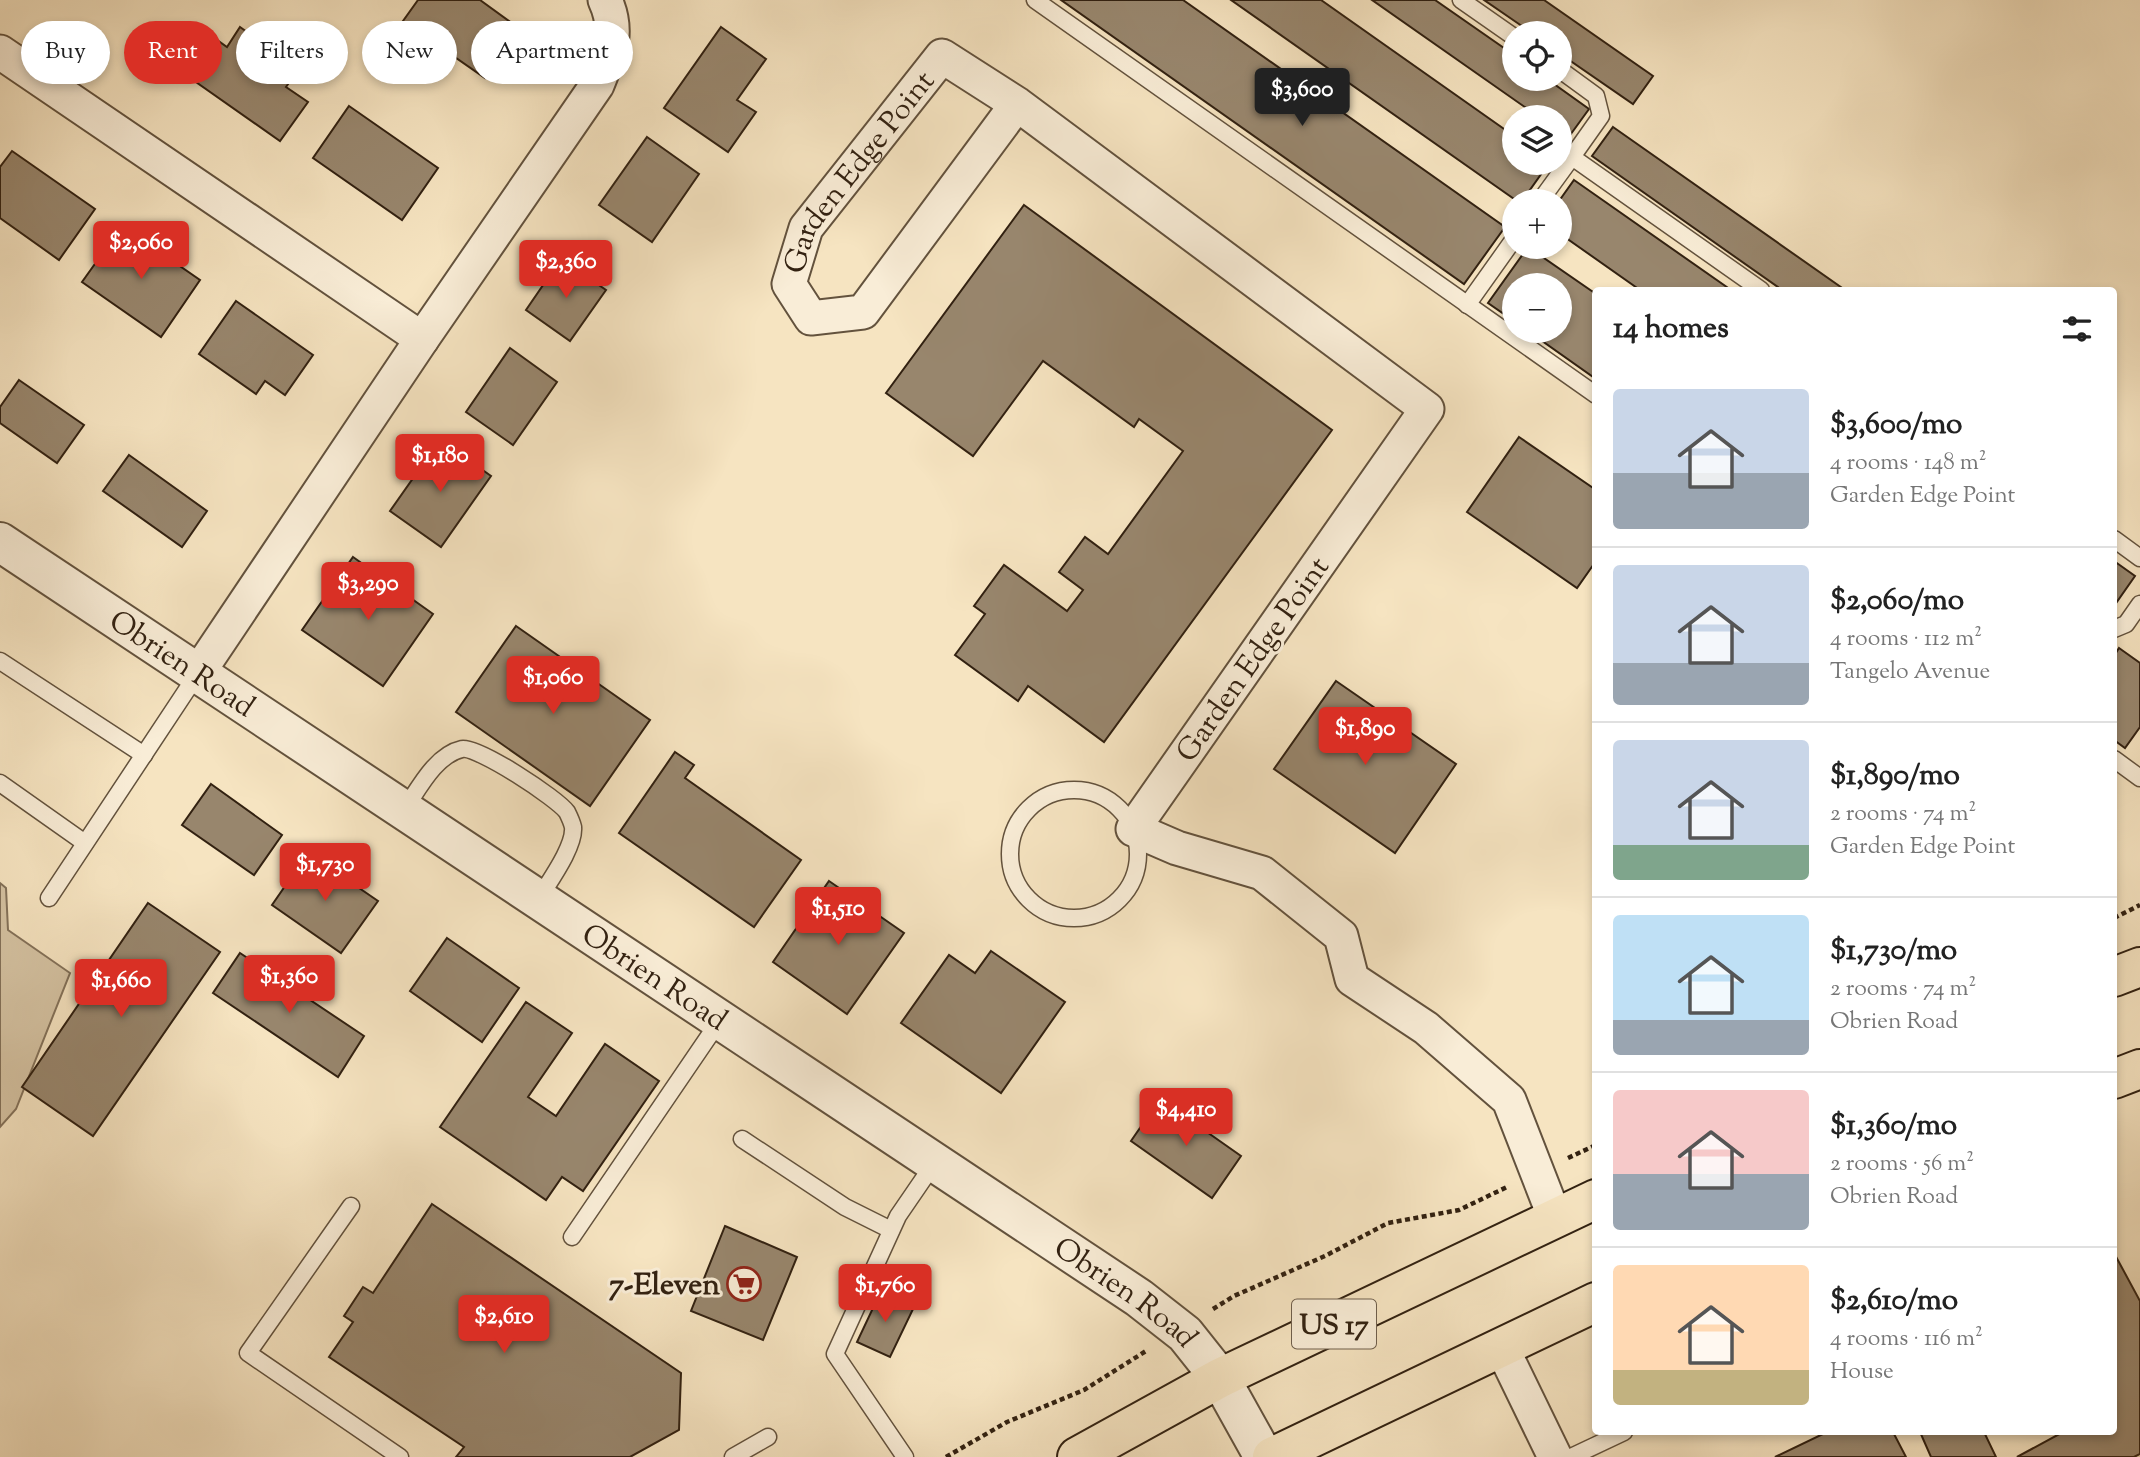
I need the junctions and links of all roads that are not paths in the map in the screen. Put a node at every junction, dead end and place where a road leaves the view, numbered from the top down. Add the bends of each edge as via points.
1 (1035, 0) edge
2 (1461, 0) edge
3 (609, 8) edge
4 (1502, 29) edge
5 (0, 52) edge
6 (1572, 78) edge
7 (1017, 104) junction
8 (1572, 157) joint
9 (1502, 256) edge
10 (1757, 287) edge
11 (1467, 305) junction
12 (422, 339) junction
13 (1592, 392) edge
14 (0, 542) edge
15 (2117, 542) edge
16 (2140, 558) edge
17 (2140, 604) edge
18 (2117, 628) edge
19 (0, 661) edge
20 (198, 673) junction
21 (144, 755) junction
22 (2117, 761) edge
23 (2140, 778) edge
24 (0, 783) edge
25 (404, 810) junction
26 (1133, 829) junction
27 (85, 843) junction
28 (49, 898) dead end
29 (538, 900) junction
30 (2140, 967) edge
31 (2117, 976) edge
32 (720, 1020) junction
33 (2140, 1069) edge
34 (2117, 1078) edge
35 (742, 1139) dead end
36 (935, 1162) junction
37 (1592, 1201) edge
38 (351, 1206) dead end
39 (1555, 1218) junction
40 (891, 1230) junction
41 (572, 1237) dead end
42 (1592, 1304) edge
43 (1501, 1346) junction
44 (1220, 1378) junction
45 (1618, 1435) edge
46 (768, 1437) dead end
47 (400, 1457) edge
48 (733, 1457) edge
49 (905, 1457) edge
50 (1077, 1457) edge
51 (1264, 1457) edge
52 (1272, 1457) edge
53 (1555, 1457) edge
54 (1571, 1457) edge

1 - 11 lane
2 - 4 lane
3 - 12 street via 610,53 597,85
5 - 12 street
6 - 8 lane via 1596,96 1601,116
7 - 7 street, Garden Edge Point via 942,56 806,229 789,284 811,318 863,312
7 - 26 street, Garden Edge Point via 1427,409
8 - 10 lane
9 - 11 lane
11 - 13 lane
12 - 20 street
14 - 20 street, Obrien Road
15 - 16 lane
17 - 18 lane via 2126,624
19 - 21 lane
20 - 21 lane
20 - 25 street, Obrien Road
21 - 27 lane
22 - 23 lane
24 - 27 lane
25 - 29 street, Obrien Road
25 - 29 lane via 436,765 451,755 464,749 499,763 566,811 573,827 569,846
26 - 26 lane via 1104,797 1062,791 1041,799 1013,830 1012,873 1021,892 1055,916 1096,915 1114,905 1128,889 1138,849
26 - 39 street via 1177,848 1262,873 1341,936 1352,979 1426,1028 1509,1100
27 - 28 lane
29 - 32 street, Obrien Road
30 - 31 main road
32 - 36 street, Obrien Road
32 - 41 lane
33 - 34 main road
35 - 40 lane via 845,1207
36 - 40 lane
36 - 44 street, Obrien Road via 1180,1329
37 - 39 main road, US 17
38 - 47 lane via 248,1353
39 - 44 main road, US 17
40 - 49 lane via 835,1354
42 - 43 main road
43 - 52 main road
43 - 53 street
44 - 50 main road, US 17
44 - 51 street, Obrien Road
45 - 54 lane
46 - 48 lane

